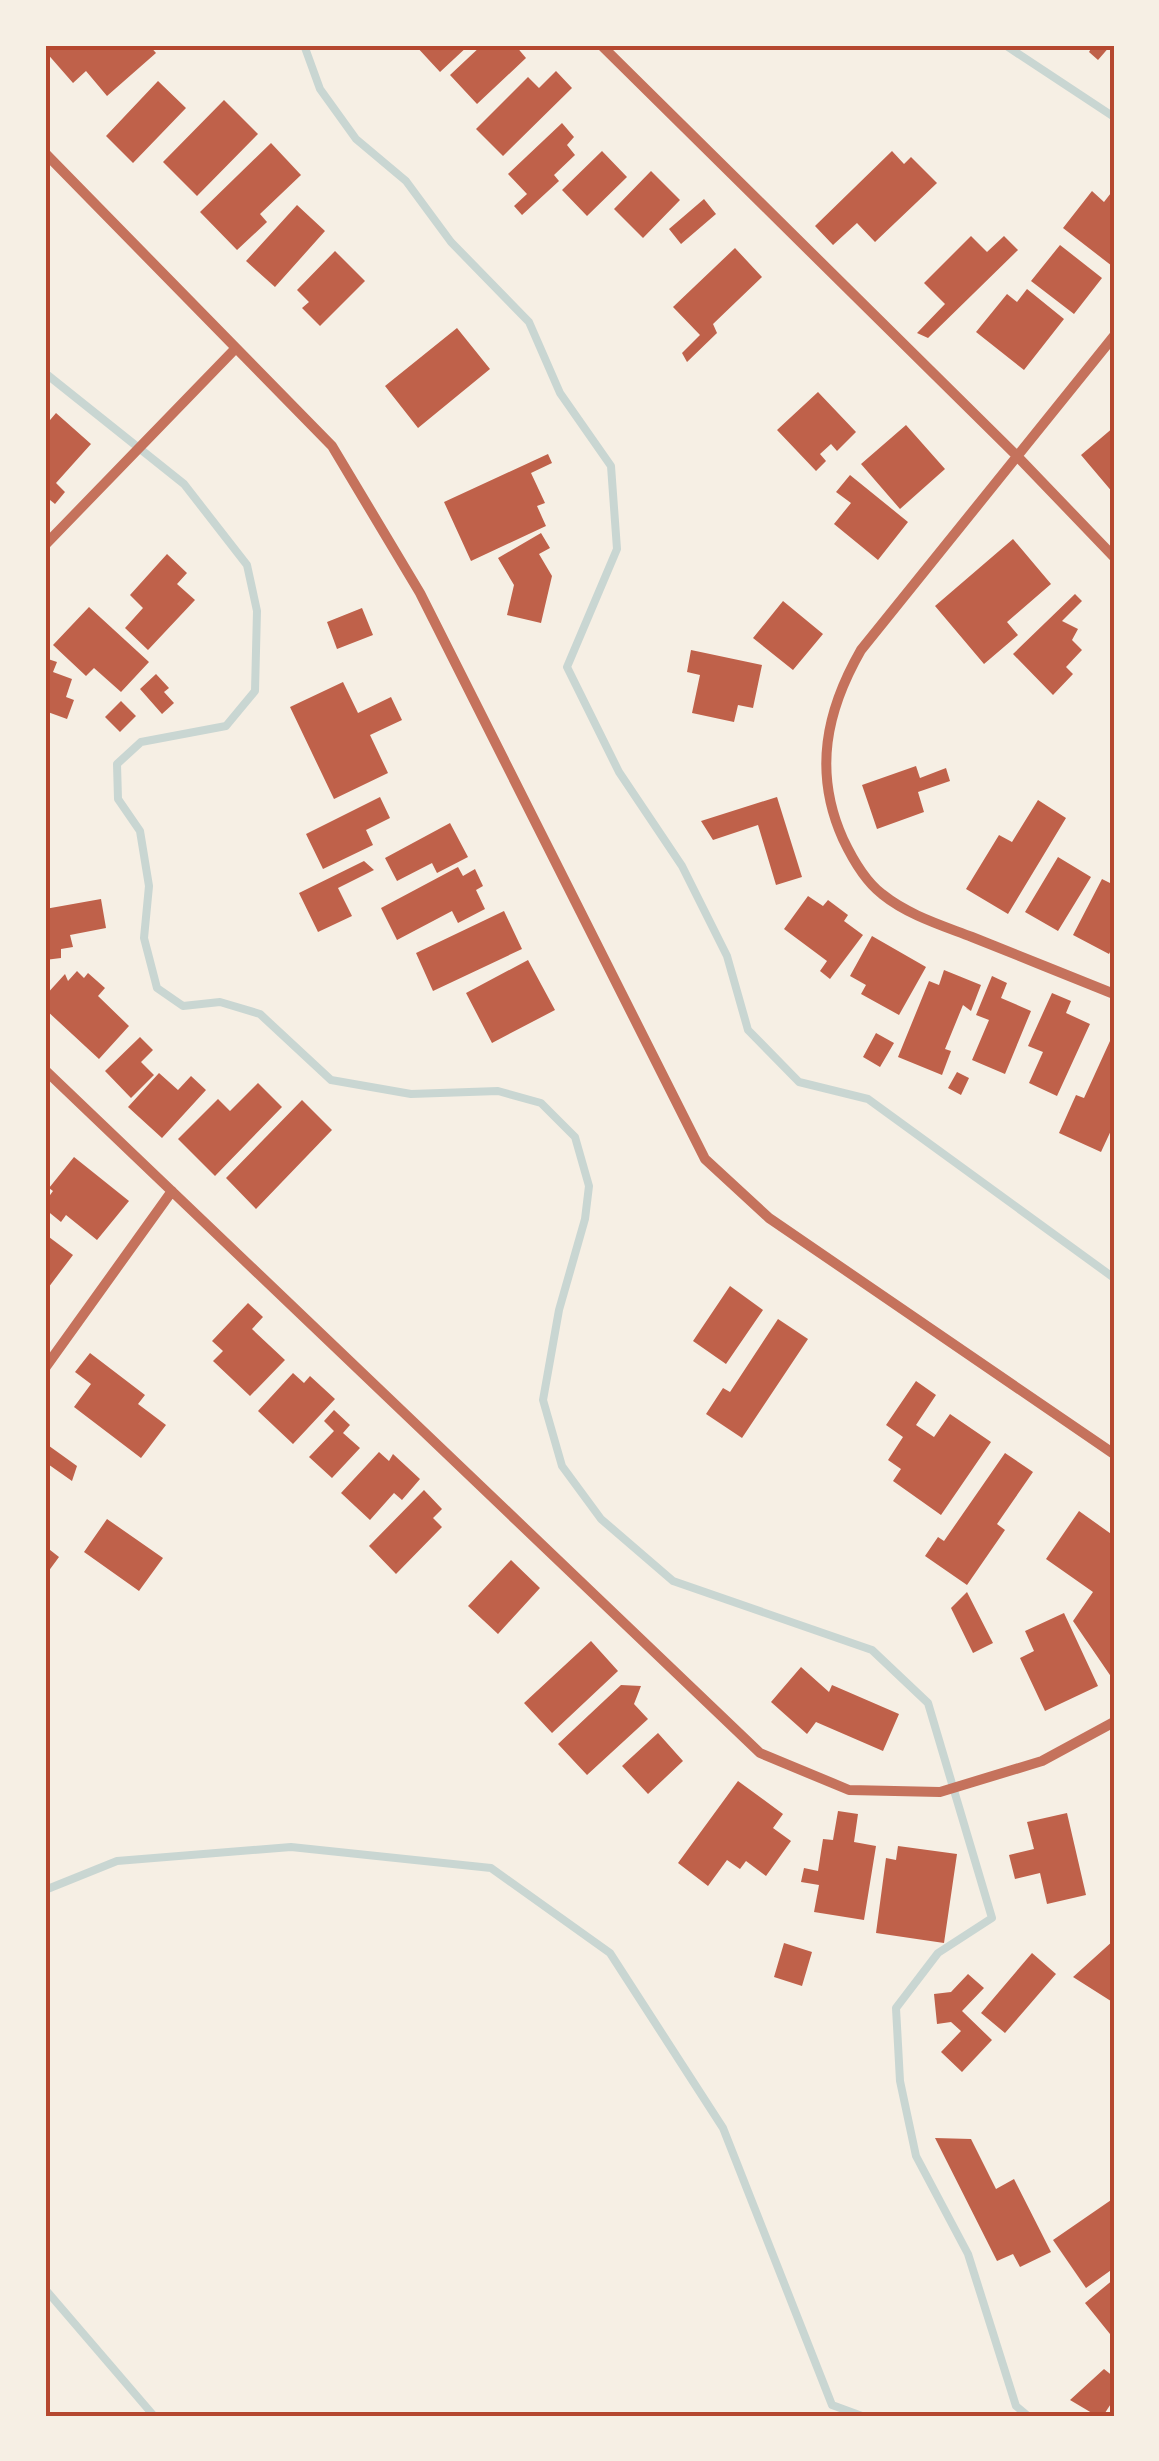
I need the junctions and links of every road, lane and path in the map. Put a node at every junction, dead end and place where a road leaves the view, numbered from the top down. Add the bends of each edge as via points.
1 (601, 45) edge
2 (45, 153) edge
3 (1114, 336) edge
4 (235, 349) junction
5 (1016, 456) junction
6 (45, 545) edge
7 (1114, 558) edge
8 (1114, 994) edge
9 (45, 1070) edge
10 (172, 1191) junction
11 (45, 1368) edge
12 (1114, 1454) edge
13 (1114, 1722) edge

1 - 5 street
2 - 4 street
3 - 5 street
4 - 6 street
4 - 12 street via 332,446 420,593 705,1159 768,1218
5 - 7 street
5 - 8 street via 861,650 834,705 825,782 848,850 893,903
9 - 10 street
10 - 11 street
10 - 13 street via 760,1753 848,1790 940,1792 1042,1761

